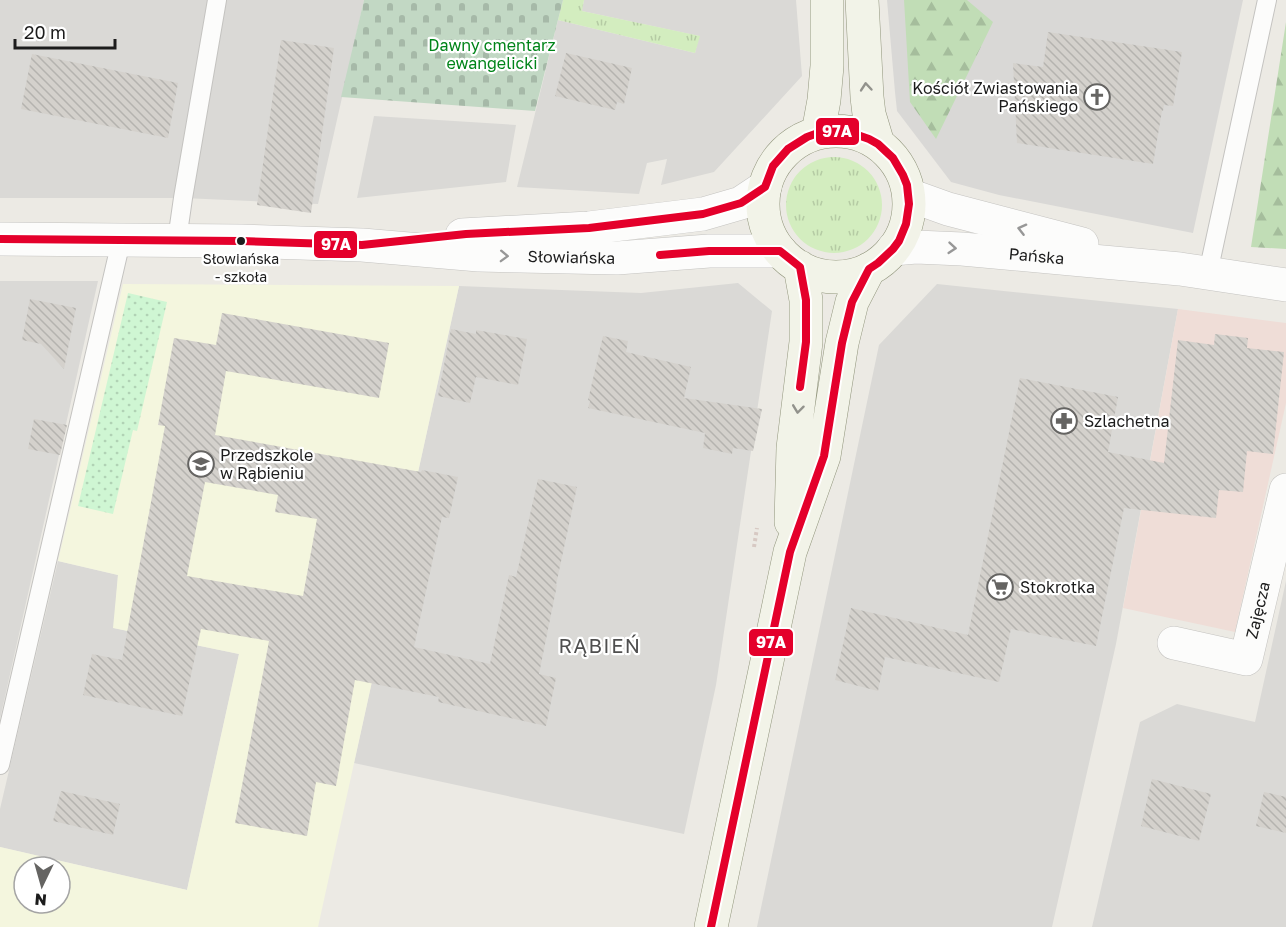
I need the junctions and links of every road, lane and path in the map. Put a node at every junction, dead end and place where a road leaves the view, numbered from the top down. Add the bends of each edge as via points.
1 (217, 0) edge
2 (827, 0) edge
3 (862, 0) edge
4 (1267, 0) edge
5 (818, 133) junction
6 (878, 144) junction
7 (765, 187) junction
8 (909, 195) junction
9 (0, 238) edge
10 (177, 240) junction
11 (121, 241) junction
12 (362, 245) junction
13 (790, 259) junction
14 (881, 259) junction
15 (1194, 271) junction
16 (1286, 285) edge
17 (1286, 490) edge
18 (757, 524) dead end
19 (754, 547) dead end
20 (790, 552) junction
21 (1174, 643) dead end
22 (0, 765) edge
23 (711, 927) edge

1 - 10 lane
2 - 5 main road via 827,66
6 -> 3 main road via 867,97
4 - 15 lane
5 - 6 main road via 849,132
5 - 7 main road via 788,149 773,166
6 - 8 main road via 893,158
7 - 12 street, Słowiańska via 741,203 703,214 589,228 466,234
7 - 13 main road via 767,227 772,240
8 - 14 main road via 906,224 899,241
15 -> 8 street, Pańska via 948,209
9 - 11 street, Słowiańska
10 - 11 street, Słowiańska
10 - 12 street, Słowiańska
11 - 22 lane
12 -> 13 street, Słowiańska via 479,255 617,258 709,251
13 - 14 main road via 809,271 839,277 860,273
13 -> 20 main road via 806,300 806,342 793,448
14 -> 15 street, Pańska via 916,247 938,247
14 - 20 main road via 852,302 824,456
15 - 16 street, Pańska
17 - 21 street, Zajęcza via 1246,659
18 - 19 path
20 - 23 main road

